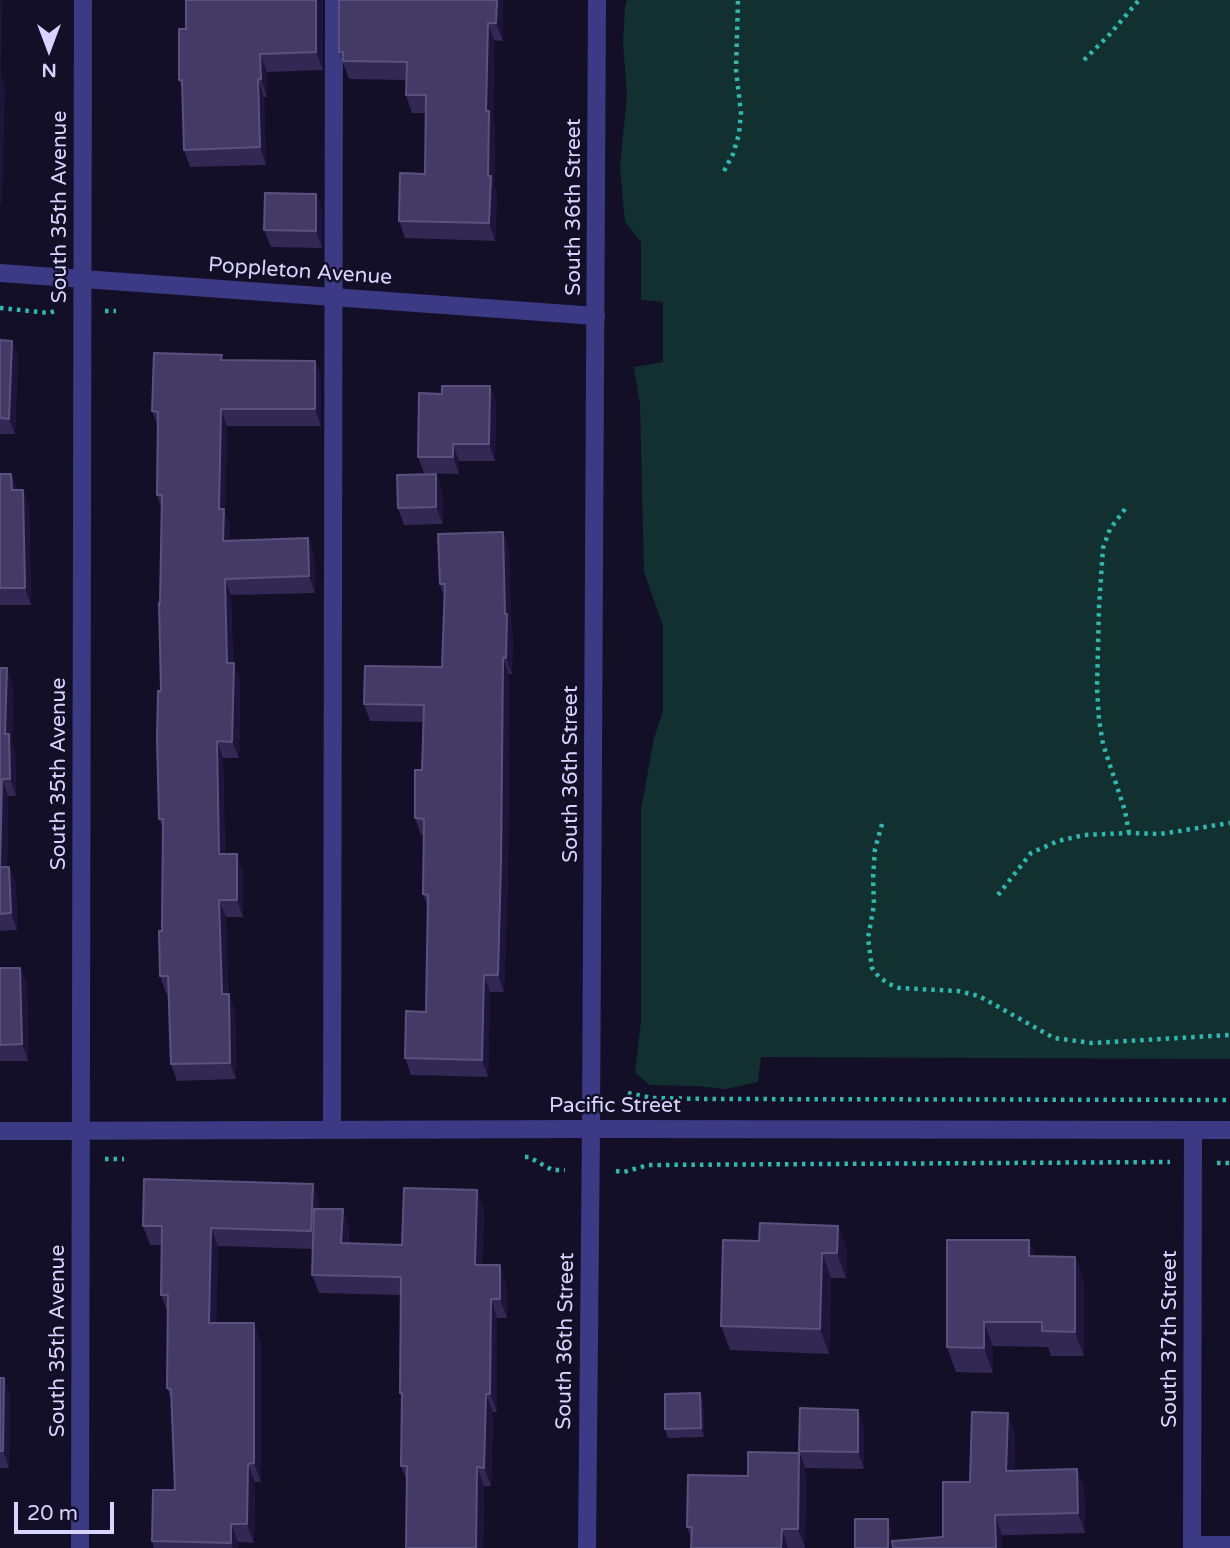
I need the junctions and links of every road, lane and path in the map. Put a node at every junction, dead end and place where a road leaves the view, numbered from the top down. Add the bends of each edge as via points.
1 (83, 0) edge
2 (334, 0) edge
3 (597, 0) edge
4 (738, 0) edge
5 (1139, 0) edge
6 (1084, 60) dead end
7 (724, 171) dead end
8 (0, 273) edge
9 (83, 279) junction
10 (335, 298) junction
11 (596, 317) junction
12 (1125, 509) dead end
13 (1230, 823) edge
14 (882, 824) dead end
15 (1129, 832) junction
16 (998, 895) dead end
17 (1230, 1035) edge
18 (628, 1093) dead end
19 (1230, 1100) edge
20 (591, 1129) junction
21 (332, 1130) junction
22 (1193, 1130) junction
23 (1230, 1130) edge
24 (0, 1131) edge
25 (80, 1131) junction
26 (1193, 1162) junction
27 (1230, 1163) edge
28 (624, 1172) dead end
29 (1230, 1545) edge
30 (1192, 1547) edge
31 (80, 1548) edge
32 (587, 1548) edge

1 - 9 street, South 35th Avenue
2 - 10 street
3 - 11 street, South 36th Street
4 - 7 path via 736,70 741,113 739,134
5 - 6 path
8 - 9 street, Poppleton Avenue
9 - 10 street, Poppleton Avenue
9 - 25 street, South 35th Avenue
10 - 11 street, Poppleton Avenue
10 - 21 street
11 - 20 street, South 36th Street
12 - 15 path via 1110,529 1104,548 1097,688 1104,744
13 - 15 path via 1160,834
14 - 17 path via 875,849 868,938 872,968 888,984 979,996 1054,1038 1073,1041
15 - 16 path via 1084,835 1031,853
18 - 19 path via 707,1099
20 - 21 street, Pacific Street
20 - 22 street, Pacific Street
20 - 32 street, South 36th Street
21 - 25 street, Pacific Street
22 - 23 street, Pacific Street
22 - 26 street, South 37th Street
24 - 25 street, Pacific Street
25 - 31 street, South 35th Avenue
26 - 27 path
26 - 28 path via 648,1165
26 - 30 street, South 37th Street
29 - 30 street

